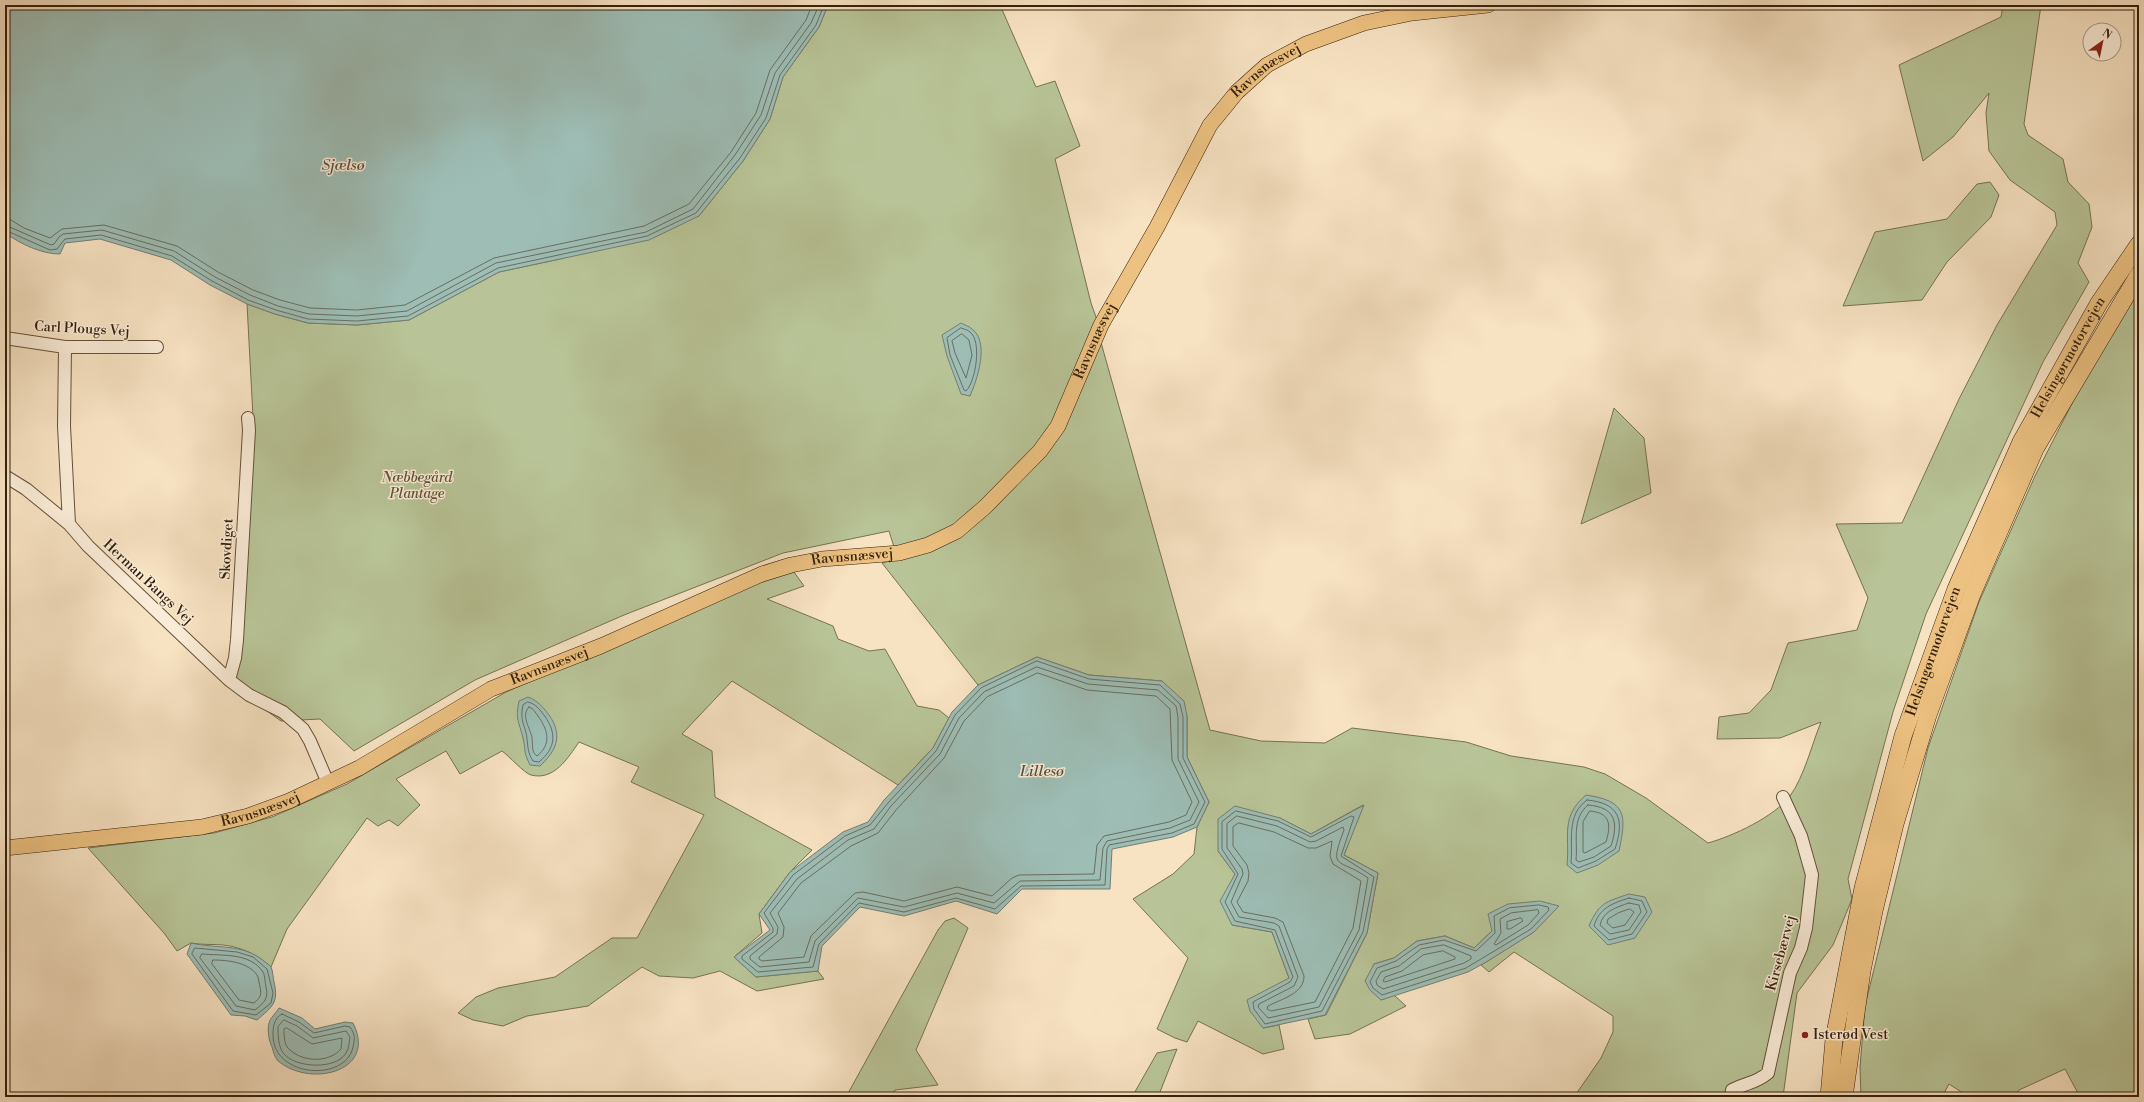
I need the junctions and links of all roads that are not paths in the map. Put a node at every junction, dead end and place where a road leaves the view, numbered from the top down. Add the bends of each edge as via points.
1 (1488, 5) edge
2 (2139, 244) edge
3 (2139, 274) edge
4 (5, 338) edge
5 (65, 346) junction
6 (157, 347) dead end
7 (248, 418) dead end
8 (5, 476) edge
9 (69, 524) junction
10 (229, 680) junction
11 (328, 783) junction
12 (1783, 797) dead end
13 (5, 848) edge
14 (1731, 1097) edge
15 (1829, 1097) edge
16 (1844, 1097) edge

1 - 11 main road, Ravnsnæsvej via 1412,14 1364,23 1306,44 1267,65 1237,92 1210,125 1101,325 1058,426 1040,451 985,507 957,531 928,545 899,553 822,558 762,574 601,646 491,689 359,768
2 - 15 highway, Helsingørmotorvejen via 2099,303 2021,442 1956,589 1904,736 1863,888 1834,1039
3 - 16 highway, Helsingørmotorvejen via 2035,449 1972,594 1928,715 1874,911 1862,971
4 - 5 street, Carl Plougs Vej
5 - 6 street, Carl Plougs Vej
5 - 9 street via 64,426
7 - 10 street, Skovdiget via 237,640
8 - 9 street, Herman Bangs Vej via 26,489
9 - 10 street, Herman Bangs Vej via 88,546
10 - 11 street, Herman Bangs Vej via 249,695 283,712 302,729 310,740
11 - 13 main road, Ravnsnæsvej via 248,816 202,827
12 - 14 street, Kirsebærvej via 1801,836 1812,875 1806,928 1790,973 1768,1074 1757,1083 1746,1083 1732,1090

